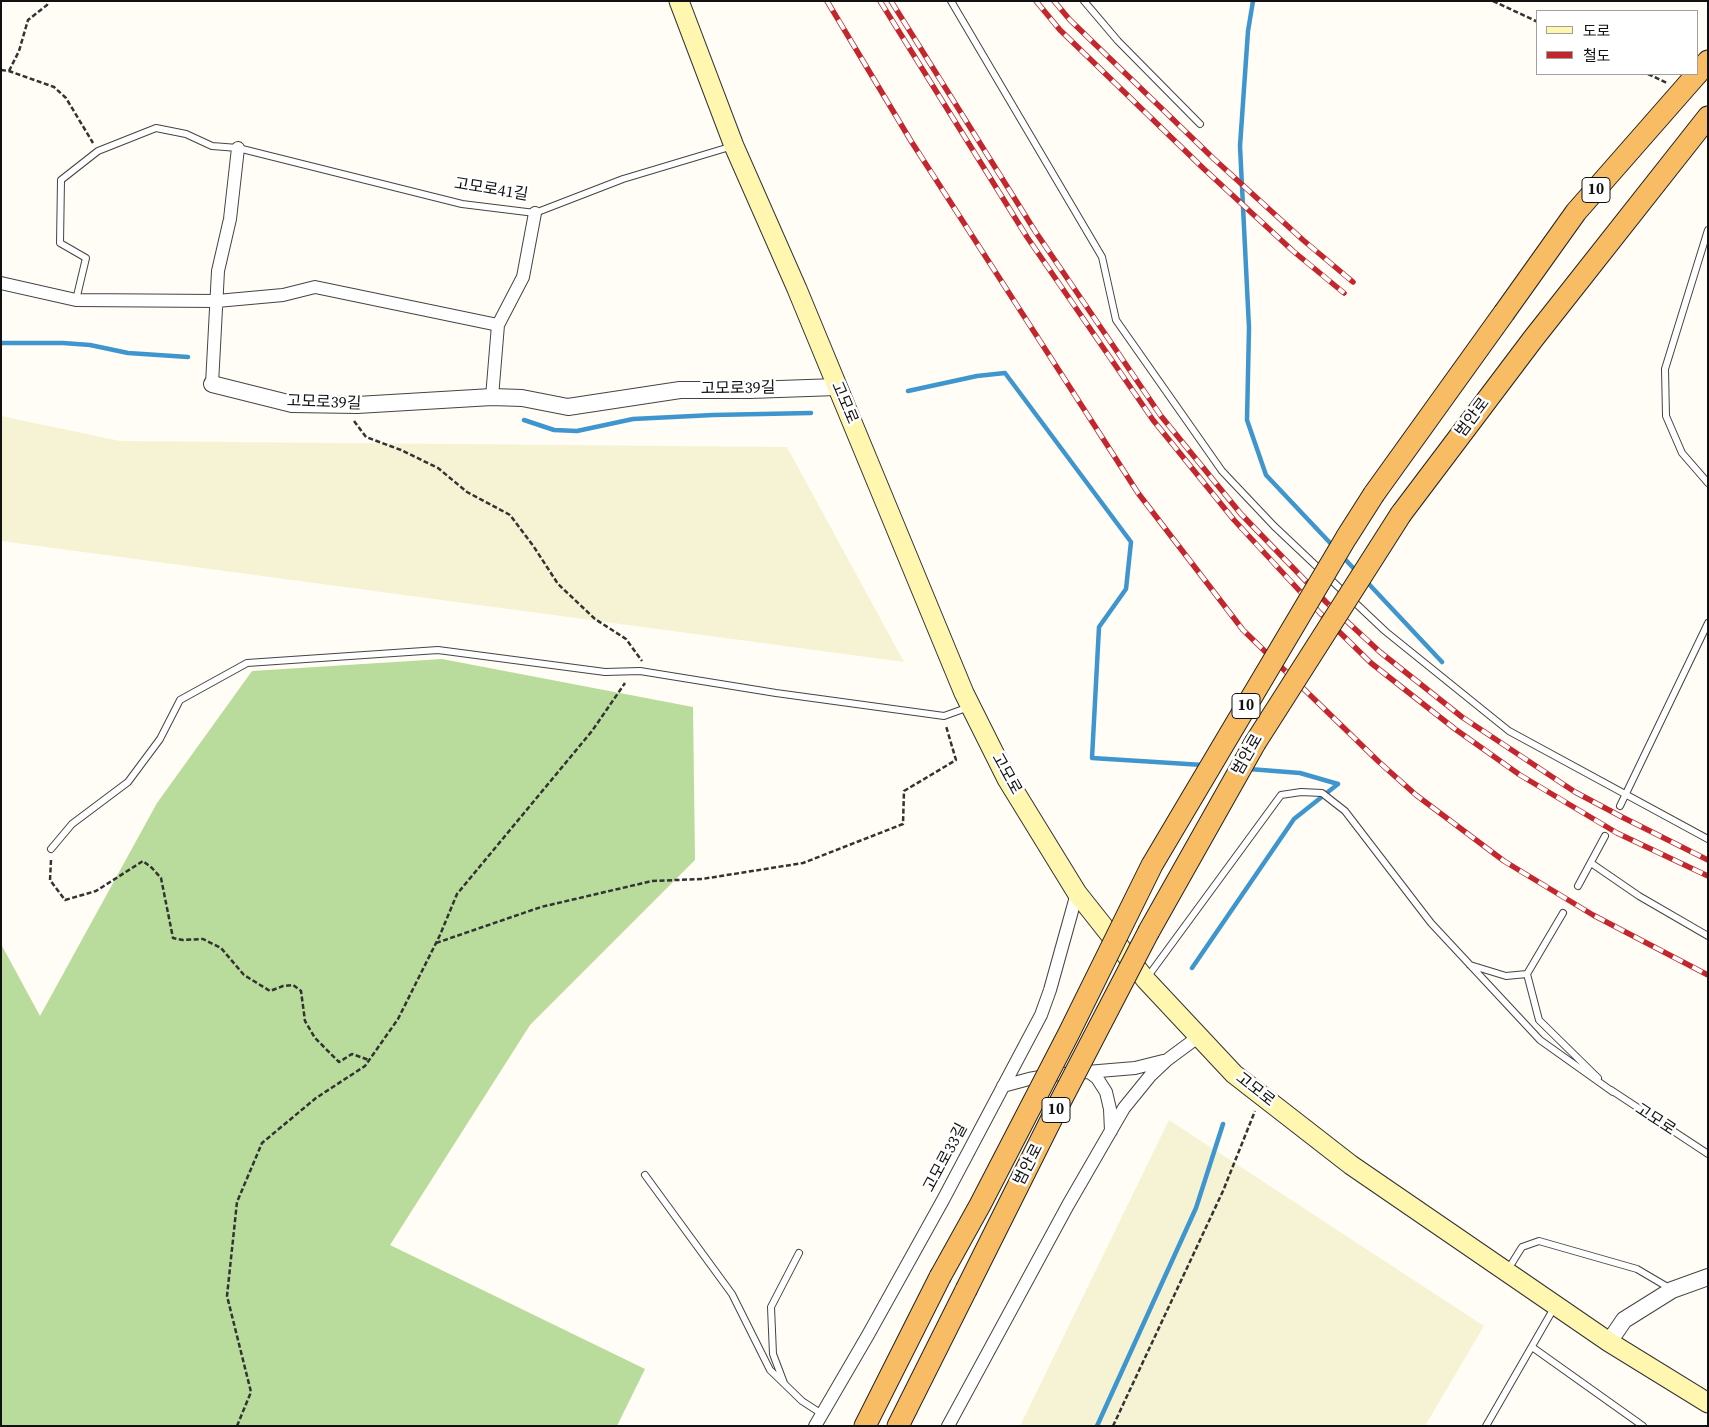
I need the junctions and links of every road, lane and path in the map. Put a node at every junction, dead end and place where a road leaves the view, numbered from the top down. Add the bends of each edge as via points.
1 (48, 1) edge
2 (679, 1) edge
3 (952, 1) edge
4 (1084, 1) edge
5 (1493, 1) edge
6 (1536, 21) edge
7 (1708, 61) edge
8 (1, 70) edge
9 (9, 71) junction
10 (1699, 71) edge
11 (1650, 75) edge
12 (1695, 75) edge
13 (1662, 80) dead end
14 (1708, 117) edge
15 (1200, 124) dead end
16 (734, 146) junction
17 (238, 148) junction
18 (98, 151) junction
19 (535, 213) junction
20 (1708, 230) edge
21 (1, 283) edge
22 (76, 300) junction
23 (217, 301) junction
24 (498, 325) junction
25 (212, 384) joint
26 (837, 387) junction
27 (492, 397) junction
28 (357, 406) junction
29 (1708, 484) edge
30 (1708, 623) edge
31 (633, 671) junction
32 (970, 706) junction
33 (944, 716) junction
34 (1625, 795) junction
35 (1620, 806) dead end
36 (1605, 836) dead end
37 (1708, 839) edge
38 (51, 849) joint
39 (1591, 863) junction
40 (1578, 886) dead end
41 (1078, 893) junction
42 (1563, 913) dead end
43 (1708, 936) edge
44 (435, 944) junction
45 (1469, 965) junction
46 (1528, 974) junction
47 (1146, 980) junction
48 (1198, 1036) junction
49 (369, 1060) junction
50 (1167, 1060) junction
51 (1089, 1072) junction
52 (1003, 1086) junction
53 (1613, 1092) junction
54 (1262, 1096) junction
55 (1111, 1131) junction
56 (1708, 1154) edge
57 (645, 1174) dead end
58 (799, 1253) dead end
59 (1507, 1271) junction
60 (1708, 1277) edge
61 (1672, 1290) junction
62 (1556, 1306) junction
63 (1609, 1342) junction
64 (1532, 1346) junction
65 (784, 1384) junction
66 (1708, 1403) edge
67 (822, 1414) junction
68 (237, 1426) edge
69 (815, 1426) edge
70 (865, 1426) edge
71 (898, 1426) edge
72 (948, 1426) edge
73 (1113, 1426) edge
74 (1486, 1426) edge
75 (1643, 1426) edge

1 - 9 path via 28,20
2 - 16 main road, 고모로
3 - 34 lane via 1102,257 1116,320 1222,471 1274,526 1385,631 1509,731
4 - 15 lane via 1118,41
5 - 6 path
7 - 10 highway, 범안로 / 10
8 - 9 path
9 - 18 path via 54,87 66,98
11 - 13 path
12 - 70 highway, 범안로 / 10, bridge via 1576,212 1346,538 1152,865 1069,1033
14 - 71 highway, 범안로 / 10, bridge via 1532,339 1401,514 1255,743 1158,914
16 - 19 lane, 고모로41길 via 623,179
16 - 26 main road, 고모로
17 - 18 lane, 고모로41길 via 212,146 186,134 156,128
17 - 19 lane, 고모로41길 via 462,204
17 - 23 street via 230,220 218,271
18 - 22 lane via 60,180 60,242 86,258
19 - 24 street via 523,277
20 - 29 lane via 1665,369 1666,416 1682,453
21 - 22 street
22 - 23 street
23 - 24 street via 283,295 315,287
23 - 25 street, 고모로39길
24 - 27 street
25 - 28 street, 고모로39길 via 292,404
26 - 27 street, 고모로39길 via 680,390 568,407 522,398
26 - 32 main road, 고모로
27 - 28 street, 고모로39길
28 - 31 path via 353,420 366,437 438,468 467,492 510,515 558,584 594,619 626,639 644,663
30 - 34 lane
31 - 33 lane
31 - 38 lane via 605,672 438,650 246,663 180,700 160,739 128,782 72,824
31 - 44 path via 592,731 458,894
32 - 33 lane
32 - 41 main road, 고모로 via 1006,779
33 - 44 path via 956,760 904,791 903,824 802,863 702,879 652,881 541,907
34 - 35 lane
34 - 37 lane
36 - 39 lane
38 - 49 path via 50,880 65,900 96,891 143,861 161,878 173,938 203,939 221,948 244,975 270,991 293,986 301,991 305,1021 315,1038 339,1062 352,1054
39 - 40 lane
39 - 43 lane via 1639,896
41 - 47 main road, 고모로
41 - 52 street, 고모로33길 via 1041,1015
42 - 46 lane
44 - 49 path via 398,1019
45 - 46 lane via 1506,976
45 - 47 lane via 1430,923 1345,811 1322,794 1301,792 1282,795
45 - 53 lane via 1540,1040
46 - 53 lane, 고모로 via 1539,1020
47 - 48 main road, 고모로
48 - 50 street
48 - 54 main road, 고모로 via 1234,1074
49 - 68 path via 262,1143 237,1202 227,1296 250,1392
50 - 51 street via 1135,1068
50 - 55 street via 1124,1108
51 - 52 street via 1051,1075
51 - 55 street via 1106,1092
52 - 67 street, 고모로33길
53 - 56 lane, 고모로
54 - 59 main road, 고모로 via 1350,1165
54 - 73 path via 1223,1191
55 - 72 street
57 - 65 lane via 732,1294 770,1370
58 - 65 lane via 771,1307 772,1354
59 - 61 lane via 1522,1247 1539,1241 1637,1269
59 - 62 main road, 고모로
60 - 61 street
61 - 63 street via 1624,1320
62 - 63 main road, 고모로
62 - 64 lane
63 - 66 main road, 고모로
64 - 74 lane
64 - 75 lane
65 - 67 lane
67 - 69 street, 고모로33길

